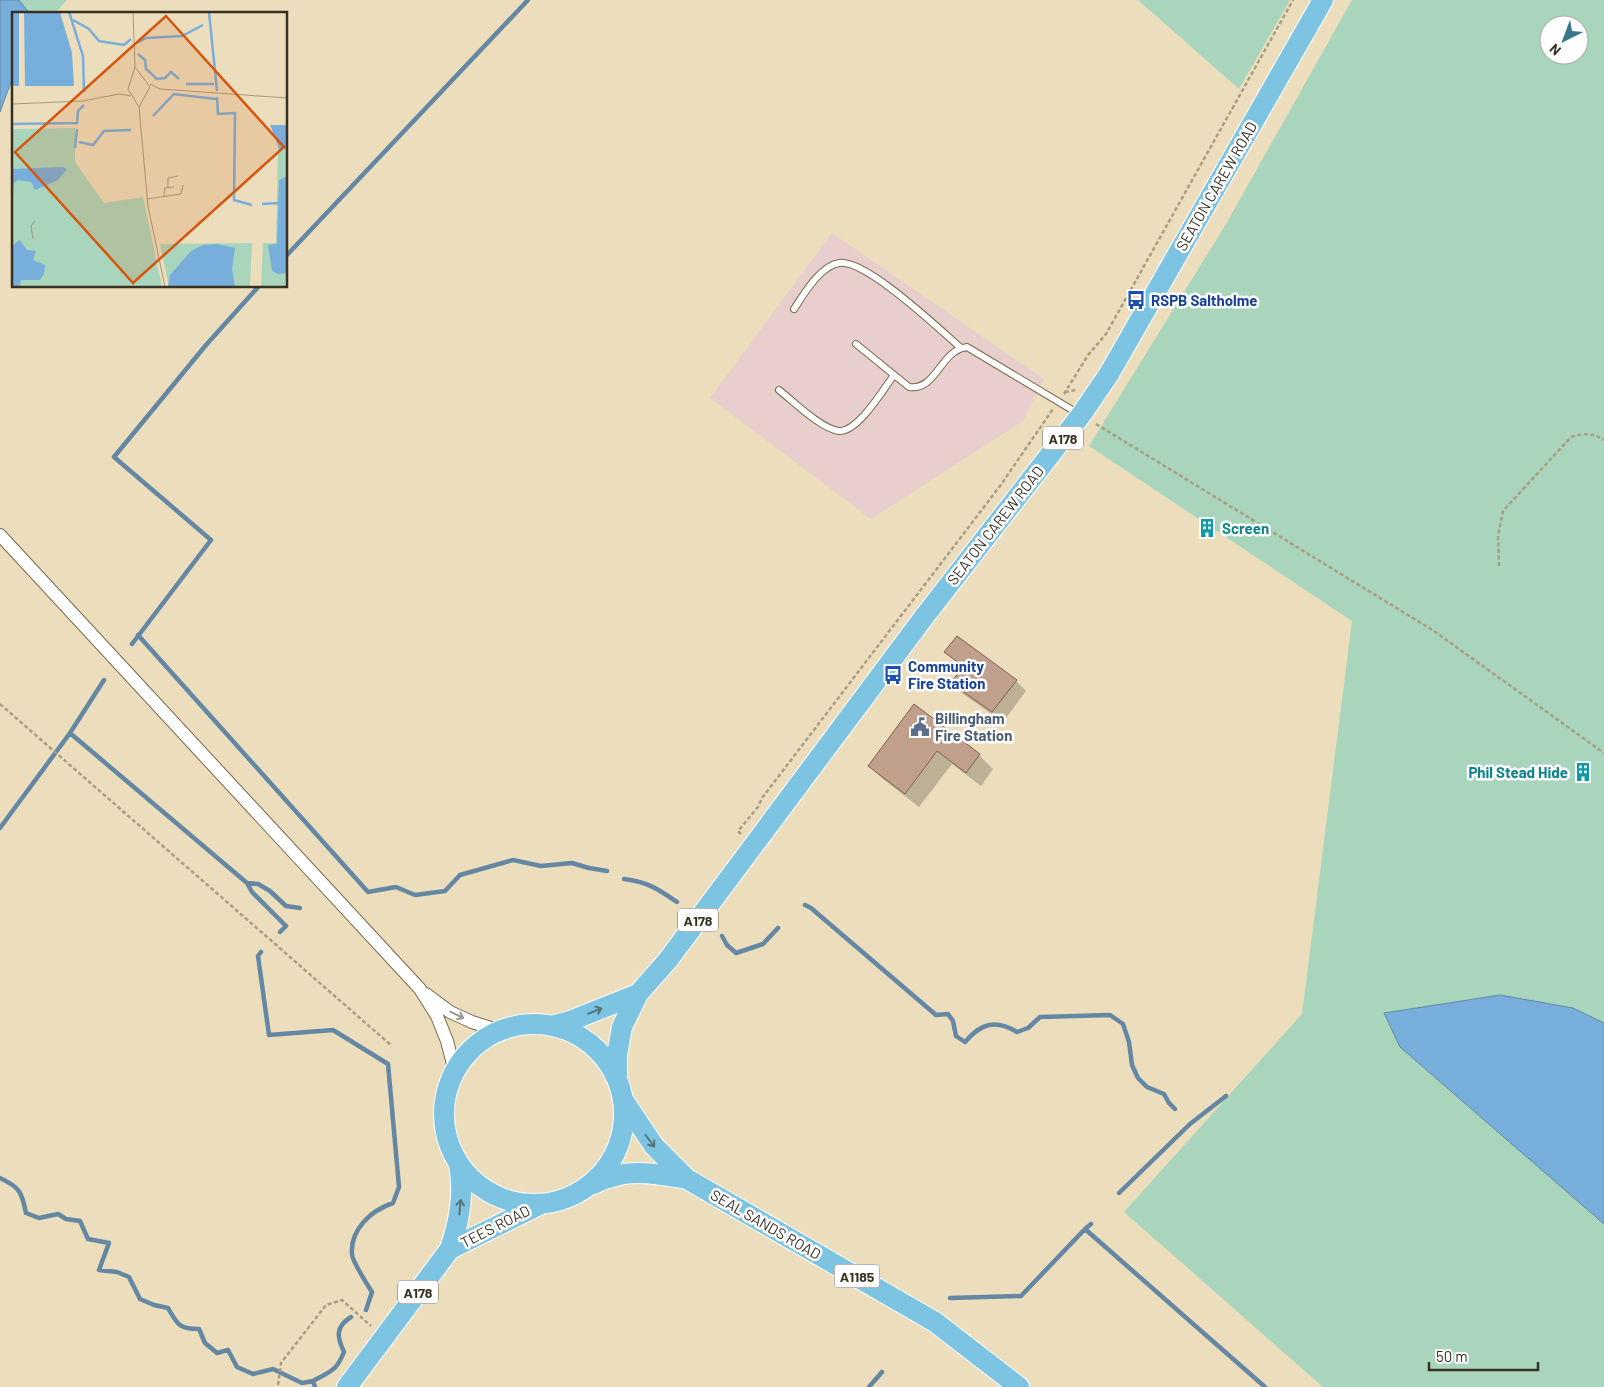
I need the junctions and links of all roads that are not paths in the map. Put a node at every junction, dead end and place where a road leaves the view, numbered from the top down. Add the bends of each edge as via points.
1 (1323, 0) edge
2 (794, 308) dead end
3 (856, 344) dead end
4 (961, 348) junction
5 (894, 375) junction
6 (779, 390) dead end
7 (1081, 415) junction
8 (0, 535) edge
9 (420, 989) junction
10 (638, 994) junction
11 (552, 1026) junction
12 (500, 1031) junction
13 (455, 1072) junction
14 (617, 1079) junction
15 (623, 1100) junction
16 (459, 1164) junction
17 (686, 1179) junction
18 (588, 1187) junction
19 (541, 1204) junction
20 (450, 1250) junction
21 (347, 1387) edge
22 (1019, 1387) edge

1 - 7 main road, SEATON CAREW ROAD / A178 via 1128,342
2 - 4 lane via 821,274 833,265 847,264 884,282
3 - 5 lane
4 - 5 lane via 930,380 916,388
4 - 7 lane via 966,347
5 - 6 lane via 860,420 840,431 819,421
7 - 10 main road, SEATON CAREW ROAD / A178 via 924,617 668,960
8 - 9 street
9 -> 12 street via 450,1012
9 - 13 street via 440,1024
11 -> 10 main road, SEATON CAREW ROAD / A178
10 - 14 main road, SEATON CAREW ROAD / A178 via 622,1027
11 - 12 main road via 534,1024
11 - 14 main road via 591,1044
12 - 13 main road via 466,1055
13 - 16 main road via 448,1087 444,1118
14 - 15 main road
15 -> 17 main road, SEAL SANDS ROAD / A1185 via 654,1146
15 - 18 main road via 624,1116 618,1148 610,1163
16 - 19 main road via 486,1190 503,1199
20 -> 16 main road, TEES ROAD / A178 via 458,1223 462,1183
17 - 18 main road, SEAL SANDS ROAD / A1185 via 654,1173 636,1174 613,1176
17 - 22 main road, SEAL SANDS ROAD / A1185 via 935,1322
18 - 19 main road, SEAL SANDS ROAD via 558,1201
19 - 20 main road, TEES ROAD / A178
20 - 21 main road, TEES ROAD / A178

